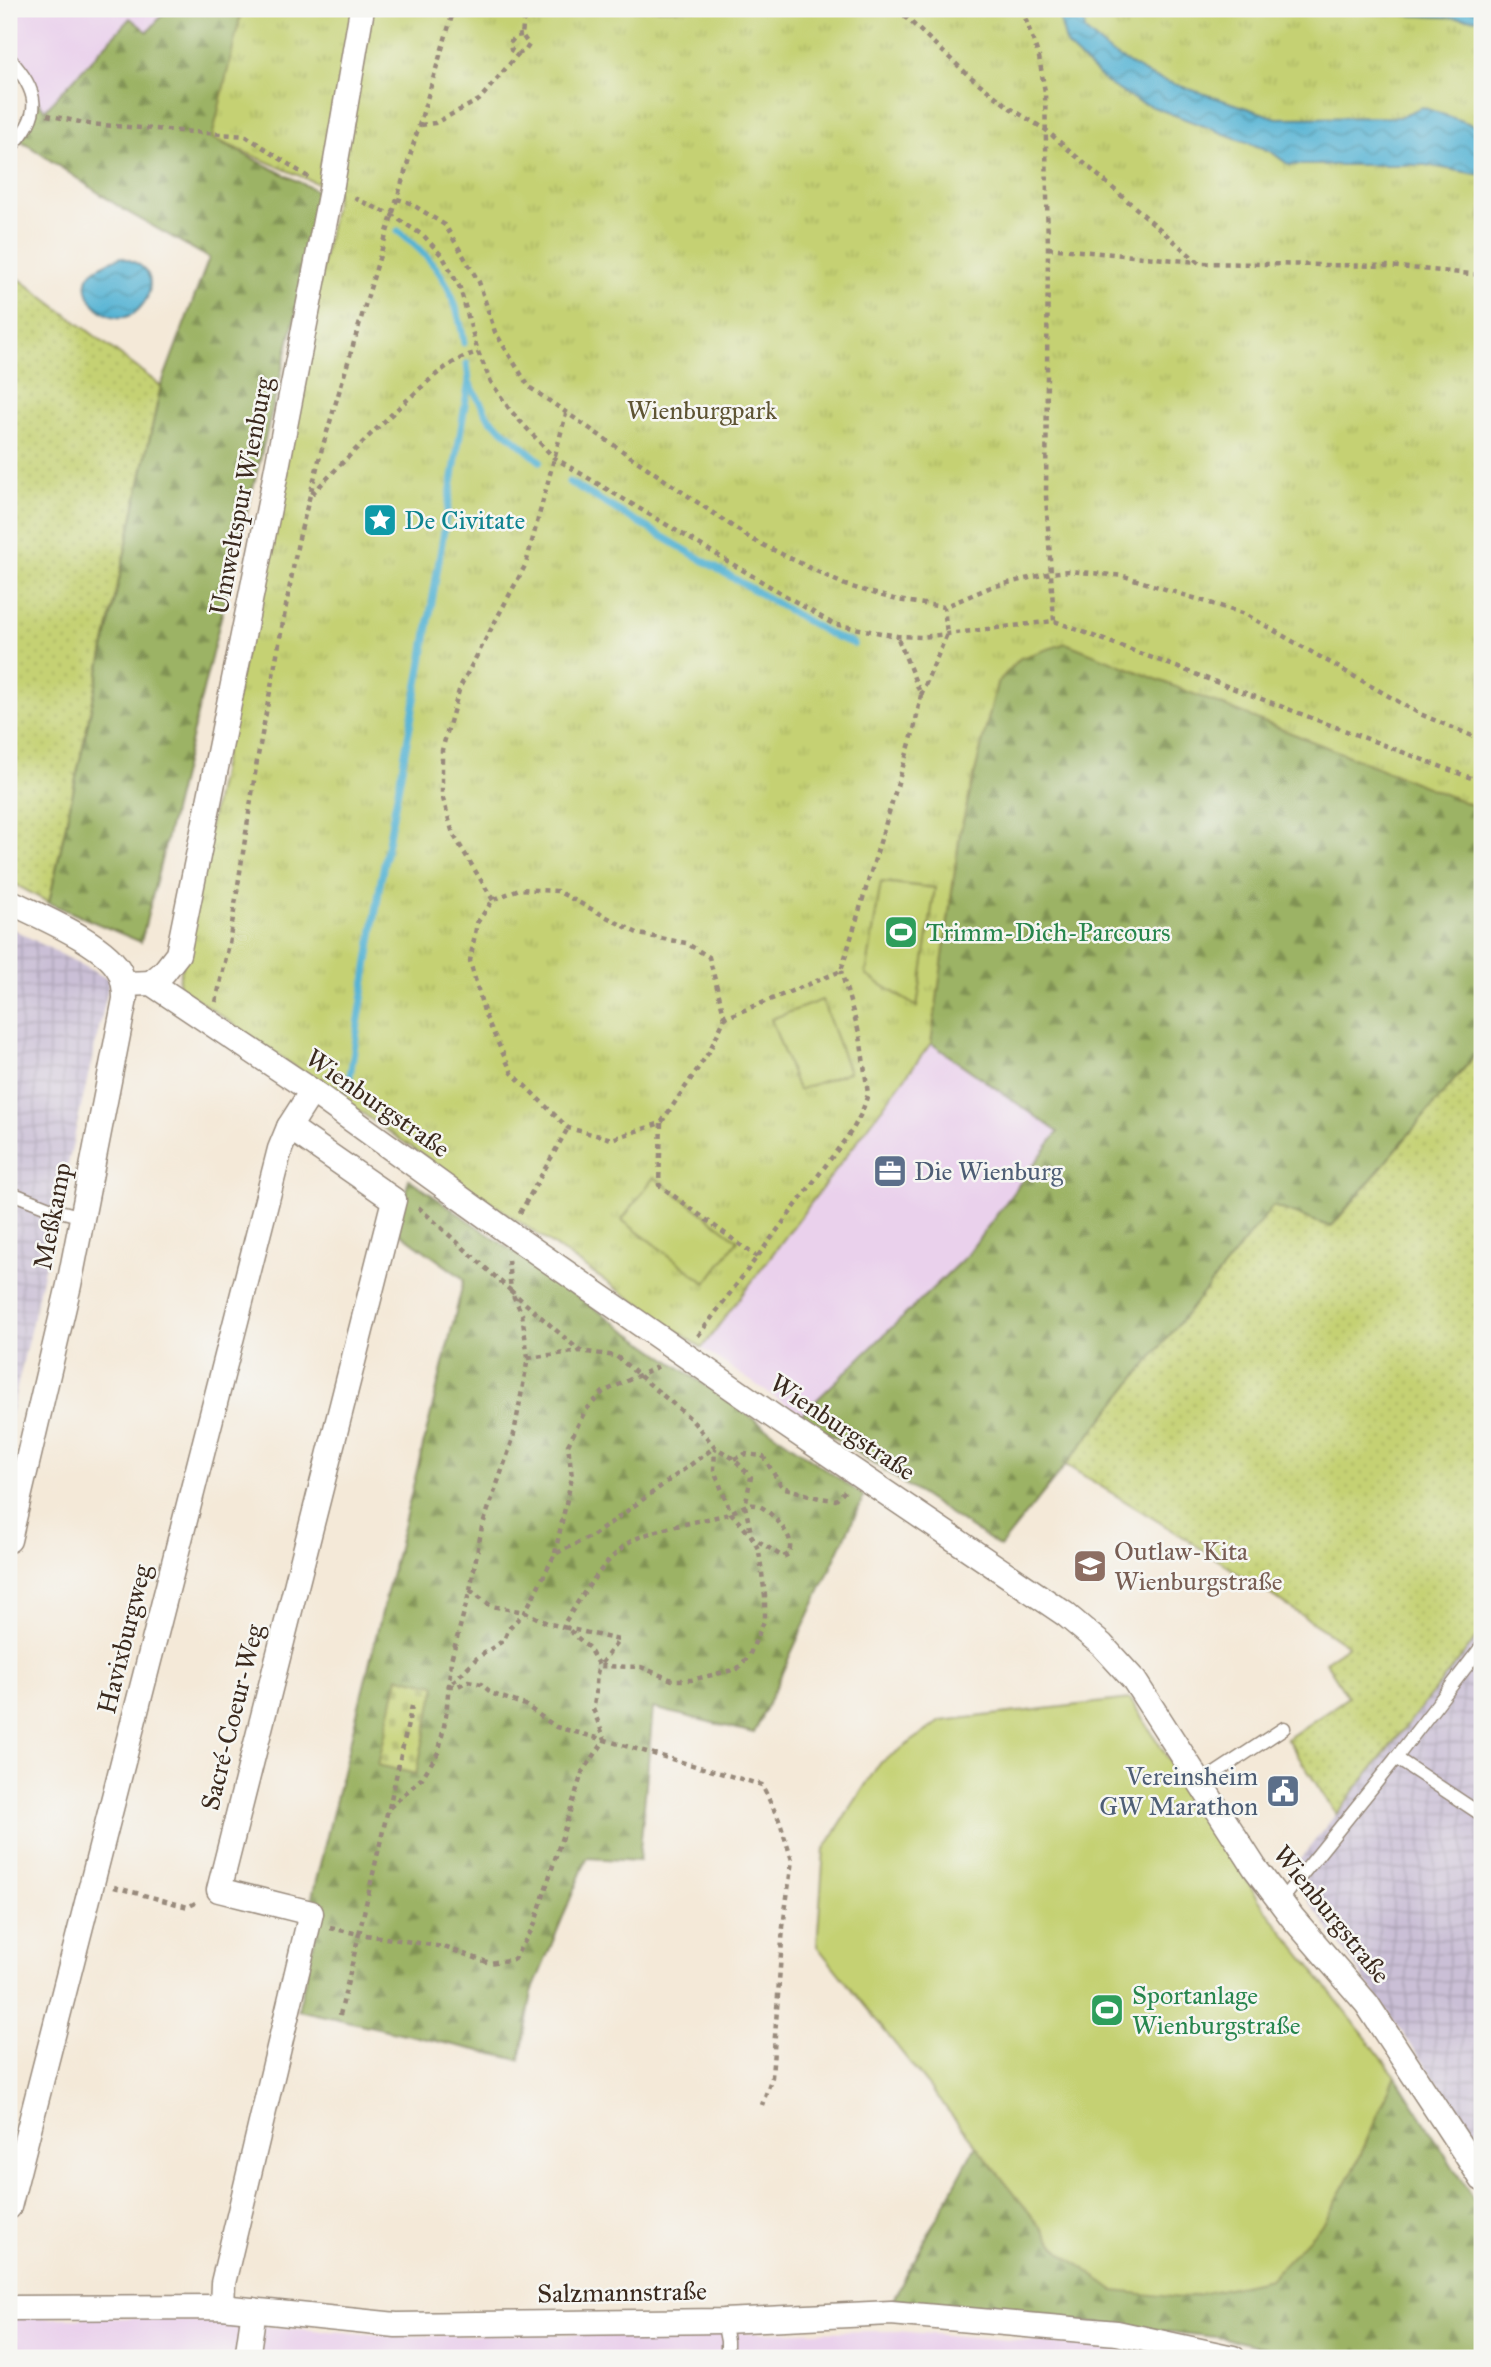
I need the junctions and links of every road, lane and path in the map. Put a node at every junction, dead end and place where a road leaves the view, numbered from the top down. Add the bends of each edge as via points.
1 (362, 9) edge
2 (454, 9) edge
3 (525, 9) edge
4 (897, 9) edge
5 (1022, 9) edge
6 (522, 34) junction
7 (518, 54) junction
8 (9, 58) edge
9 (33, 111) junction
10 (421, 125) junction
11 (1046, 130) junction
12 (9, 149) edge
13 (331, 190) junction
14 (397, 200) junction
15 (392, 215) junction
16 (1048, 248) junction
17 (1199, 262) junction
18 (1482, 275) edge
19 (478, 352) junction
20 (566, 414) junction
21 (553, 457) junction
22 (311, 494) junction
23 (1051, 573) junction
24 (944, 607) junction
25 (1054, 621) junction
26 (947, 634) junction
27 (897, 636) junction
28 (920, 695) junction
29 (1482, 740) edge
30 (1482, 782) edge
31 (493, 900) junction
32 (9, 901) edge
33 (841, 971) junction
34 (151, 983) junction
35 (125, 984) junction
36 (725, 1018) junction
37 (205, 1020) junction
38 (312, 1091) junction
39 (661, 1123) junction
40 (289, 1127) junction
41 (568, 1128) junction
42 (9, 1192) edge
43 (394, 1200) junction
44 (83, 1217) junction
45 (509, 1233) junction
46 (757, 1257) junction
47 (511, 1291) junction
48 (580, 1351) junction
49 (685, 1353) junction
50 (528, 1358) junction
51 (639, 1376) junction
52 (716, 1447) junction
53 (734, 1460) junction
54 (861, 1476) junction
55 (745, 1506) junction
56 (731, 1513) junction
57 (752, 1537) junction
58 (9, 1540) edge
59 (555, 1554) junction
60 (470, 1590) junction
61 (525, 1612) junction
62 (567, 1628) junction
63 (1482, 1646) edge
64 (599, 1666) junction
65 (449, 1686) junction
66 (412, 1706) dead end
67 (1284, 1728) dead end
68 (605, 1740) junction
69 (1396, 1758) junction
70 (1199, 1784) junction
71 (388, 1809) junction
72 (1482, 1815) edge
73 (92, 1882) junction
74 (219, 1891) junction
75 (1280, 1902) junction
76 (308, 1923) junction
77 (359, 1934) junction
78 (340, 2015) dead end
79 (762, 2105) dead end
80 (1482, 2179) edge
81 (9, 2207) edge
82 (222, 2306) junction
83 (9, 2308) edge
84 (254, 2310) junction
85 (723, 2321) junction
86 (247, 2358) edge
87 (727, 2358) edge
88 (1233, 2358) edge

1 - 13 street, Umweltspur Wienburg
2 - 10 path
3 - 6 path
4 - 11 path via 1010,108
5 - 11 path via 1039,57
6 - 7 path via 529,45
6 - 7 path via 510,43
7 - 10 path via 479,100 435,123
8 - 9 lane via 26,78 34,97
9 - 12 lane
9 - 13 path via 89,124 246,136
10 - 14 path
11 - 16 path
11 - 17 path
13 - 15 path
13 - 34 street, Umweltspur Wienburg via 178,954
14 - 15 path
14 - 20 path via 445,225 479,282 495,331 529,387
15 - 19 path via 424,236 443,257 460,288
15 - 22 path
16 - 17 path
16 - 23 path via 1046,496
17 - 18 path via 1390,266
19 - 21 path via 510,410
19 - 22 path via 446,365
20 - 21 path
20 - 24 path via 751,539 845,585
21 - 27 path via 832,624
21 - 31 path via 526,564 460,687 442,750 442,795 453,834
22 - 37 path via 257,761 218,999
23 - 24 path via 991,587
23 - 25 path
23 - 29 path via 1069,570 1124,576 1245,614 1420,714
24 - 26 path
25 - 26 path
25 - 30 path
26 - 27 path
26 - 28 path
27 - 28 path
28 - 33 path via 914,730
31 - 36 path via 519,889 557,891 639,934 686,943 709,957
31 - 41 path via 477,923 470,961 485,1015 512,1073
32 - 35 street via 94,946 119,970
33 - 36 path
33 - 46 path via 860,1035 868,1094 853,1129
34 - 35 street
34 - 37 street, Wienburgstraße
35 - 44 street, Meßkamp
36 - 39 path via 709,1052
37 - 38 street, Wienburgstraße
38 - 40 street, Havixburgweg
38 - 45 street, Wienburgstraße
39 - 41 path via 612,1139
39 - 46 path via 659,1185
40 - 43 street
40 - 73 street, Havixburgweg
41 - 45 path
42 - 44 lane
43 - 47 path via 410,1200
43 - 74 street, Sacré-Coeur-Weg
44 - 58 street, Meßkamp
45 - 49 street, Wienburgstraße
46 - 49 path
47 - 48 path
47 - 50 path via 522,1314
48 - 50 path
48 - 51 path via 616,1356
49 - 51 path
49 - 54 street, Wienburgstraße
50 - 60 path via 513,1438 482,1527
51 - 52 path via 690,1418
51 - 59 path via 603,1392 585,1411 568,1445 572,1477
52 - 53 path
52 - 56 path via 714,1469
52 - 59 path via 594,1535
53 - 54 path via 745,1454 763,1456 782,1487 819,1499 836,1500
53 - 55 path via 751,1476
54 - 70 street, Wienburgstraße via 1065,1614 1102,1645 1133,1680
55 - 56 path
55 - 57 path
55 - 57 path via 757,1505 767,1511 790,1541 789,1554 783,1557
56 - 57 path
56 - 62 path via 630,1541 584,1591 565,1622
57 - 64 path via 759,1551 765,1619 749,1656 737,1669 672,1681 641,1667
59 - 61 path
60 - 61 path via 491,1606
60 - 65 path via 451,1660
61 - 62 path
61 - 65 path via 504,1640 477,1658
62 - 64 path via 589,1648
62 - 64 path via 619,1640
63 - 69 lane
64 - 68 path via 593,1709
65 - 68 path via 468,1681 481,1684 556,1727
65 - 71 path via 439,1751 422,1778
66 - 71 path
67 - 70 lane
68 - 77 path via 582,1773 534,1926 514,1959 490,1963 444,1947
68 - 79 path via 762,1785 779,1821 792,1860 772,2077
69 - 72 lane
69 - 75 lane
70 - 75 street, Wienburgstraße
71 - 77 path
73 - 74 path via 188,1907
73 - 81 street, Havixburgweg
74 - 76 street via 311,1913
75 - 80 street, Wienburgstraße via 1367,2004
76 - 77 path
76 - 82 street via 223,2283
77 - 78 path
82 - 83 street, Salzmannstraße
82 - 84 street, Salzmannstraße
84 - 85 street, Salzmannstraße via 396,2325
84 - 86 street
85 - 87 lane
85 - 88 street, Salzmannstraße via 891,2313 1117,2333

